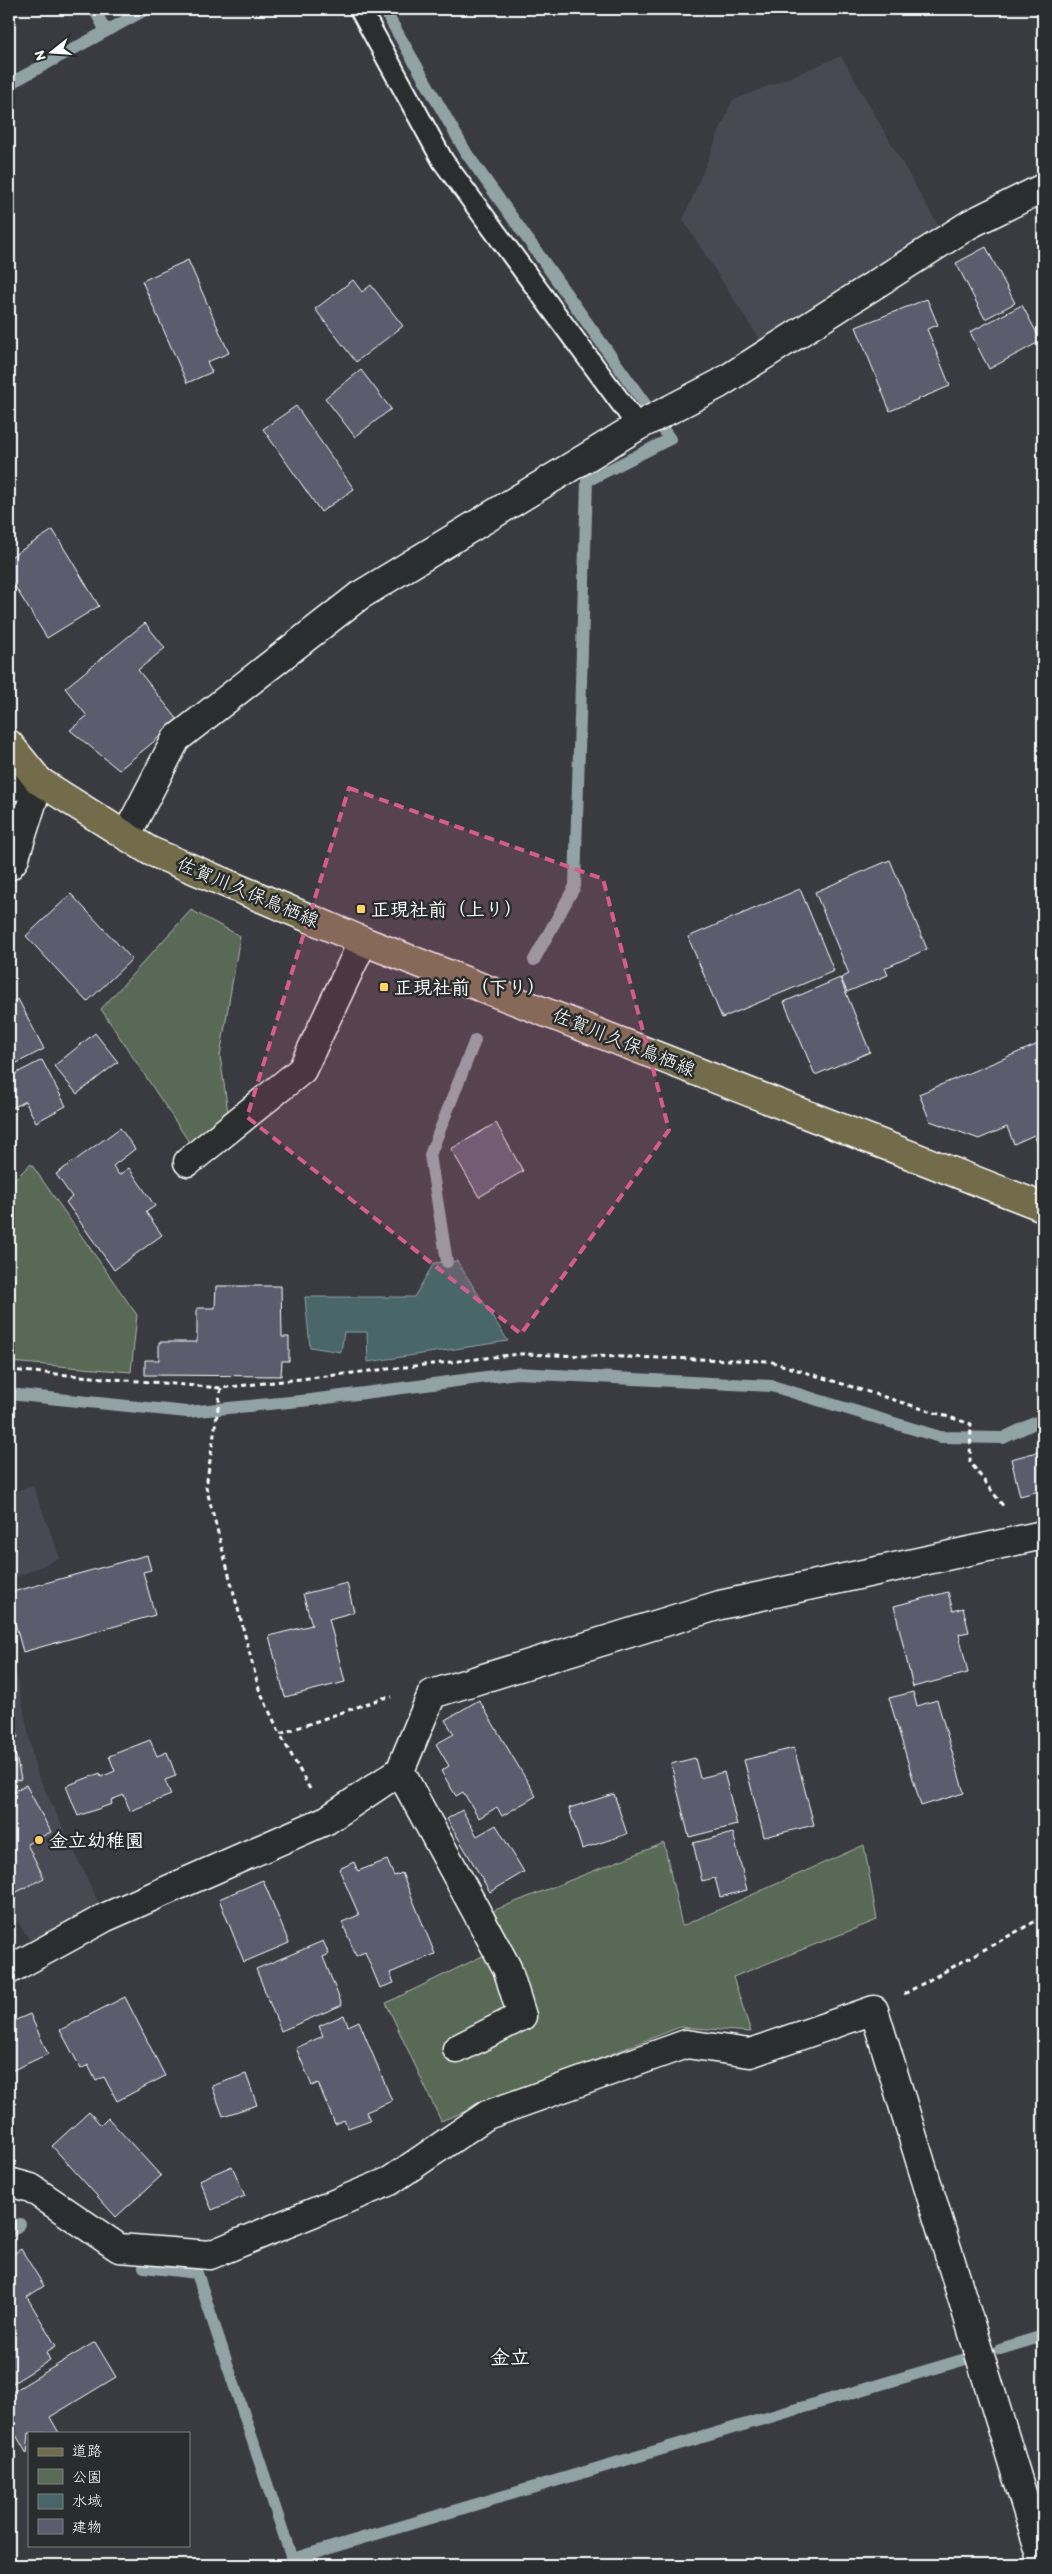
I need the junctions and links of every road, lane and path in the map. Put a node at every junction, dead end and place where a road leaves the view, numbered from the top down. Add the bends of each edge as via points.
1 (360, 9) edge
2 (1043, 188) edge
3 (638, 426) junction
4 (9, 744) edge
5 (39, 781) junction
6 (9, 787) edge
7 (126, 836) junction
8 (9, 866) edge
9 (363, 941) junction
10 (188, 1162) dead end
11 (1043, 1208) edge
12 (9, 1370) edge
13 (221, 1388) junction
14 (1035, 1536) edge
15 (432, 1694) junction
16 (280, 1734) junction
17 (400, 1771) junction
18 (328, 1820) junction
19 (1043, 1917) edge
20 (9, 1970) edge
21 (874, 2010) junction
22 (457, 2049) dead end
23 (9, 2182) edge
24 (1043, 2562) edge

1 - 3 lane via 443,161
2 - 3 street via 970,224 719,384
3 - 7 street via 359,596 176,740
4 - 5 main road, 佐賀川久保鳥栖線
5 - 6 street
5 - 7 main road, 佐賀川久保鳥栖線
5 - 8 street via 14,860
7 - 9 main road, 佐賀川久保鳥栖線 via 150,851
9 - 10 street via 302,1070
9 - 11 main road, 佐賀川久保鳥栖線
12 - 13 path
13 - 14 path via 520,1354 769,1361 971,1424 970,1462
13 - 16 path via 206,1487 258,1689
14 - 15 street via 720,1605
15 - 16 path via 383,1698
15 - 17 street
16 - 18 path
17 - 18 street
17 - 22 street via 507,1968 522,2016
18 - 20 street via 106,1918
19 - 21 path
21 - 23 street via 750,2053 686,2044 487,2115 390,2181 210,2255 119,2248 31,2188
21 - 24 street

